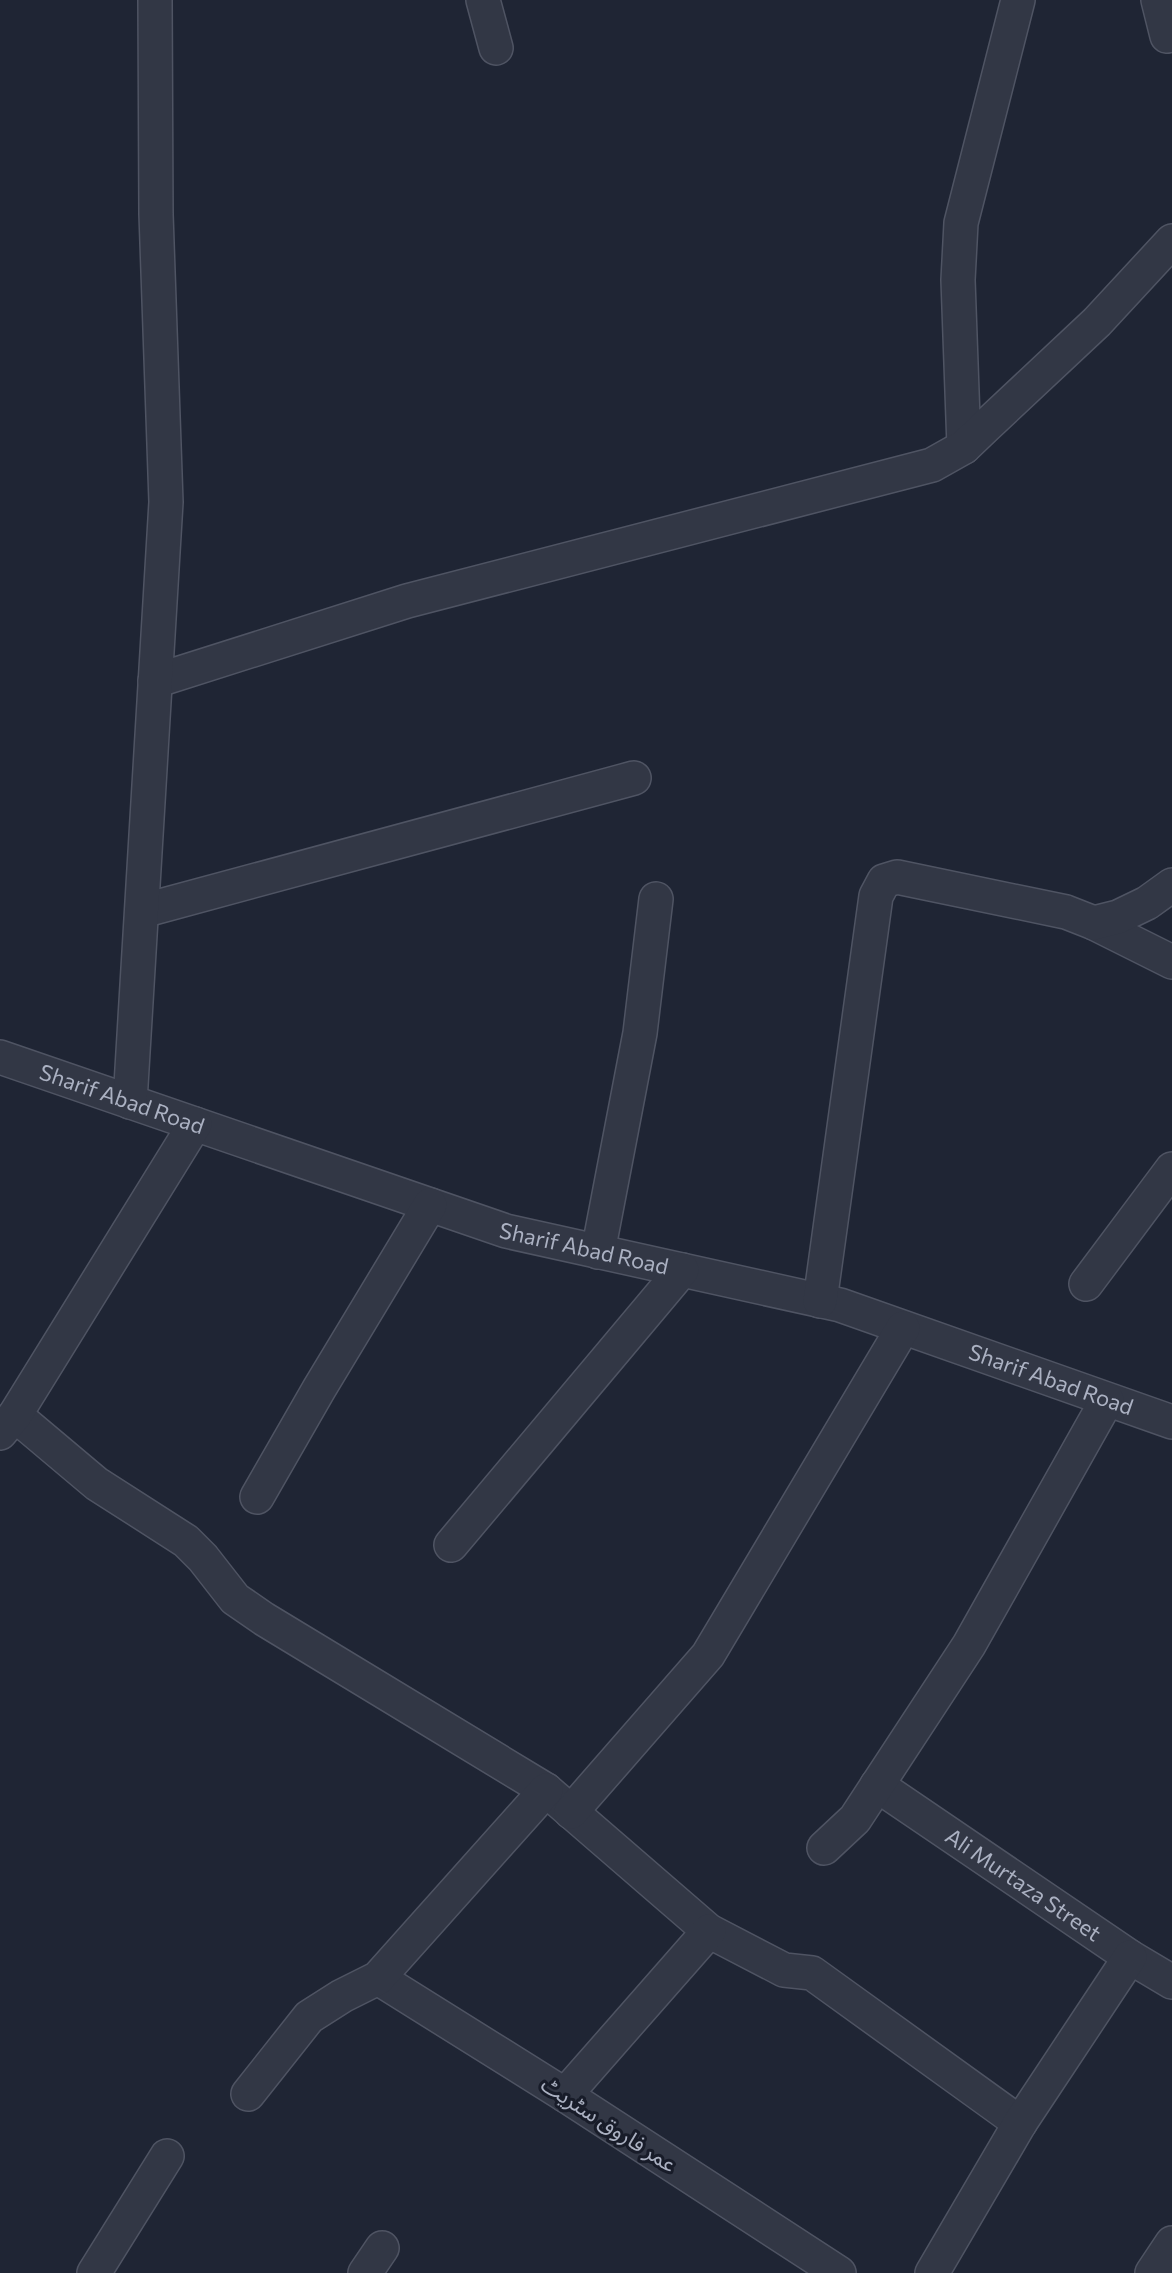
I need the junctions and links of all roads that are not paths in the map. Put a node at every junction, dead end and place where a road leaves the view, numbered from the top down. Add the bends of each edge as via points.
1 (155, 0) edge
2 (483, 0) edge
3 (1018, 0) edge
4 (1158, 0) edge
5 (1167, 36) dead end
6 (496, 48) dead end
7 (1172, 241) edge
8 (964, 447) junction
9 (155, 681) junction
10 (634, 778) dead end
11 (1172, 885) edge
12 (656, 898) dead end
13 (142, 911) junction
14 (1094, 923) junction
15 (1172, 962) edge
16 (0, 1057) edge
17 (130, 1102) junction
18 (195, 1124) junction
19 (1172, 1169) edge
20 (430, 1205) junction
21 (598, 1252) junction
22 (682, 1270) junction
23 (1086, 1284) dead end
24 (820, 1301) junction
25 (903, 1328) junction
26 (1107, 1400) junction
27 (1172, 1422) edge
28 (8, 1424) edge
29 (257, 1497) dead end
30 (451, 1545) dead end
31 (877, 1785) junction
32 (546, 1791) junction
33 (571, 1812) junction
34 (824, 1848) dead end
35 (709, 1931) junction
36 (1130, 1957) junction
37 (378, 1978) junction
38 (1172, 1982) edge
39 (248, 2094) dead end
40 (565, 2095) junction
41 (1020, 2123) junction
42 (167, 2156) dead end
43 (1172, 2243) edge
44 (94, 2273) edge
45 (839, 2273) edge
46 (932, 2273) edge
47 (1152, 2273) edge

1 - 9 street via 156,214 166,502
2 - 6 street
3 - 8 street via 961,223 958,280
4 - 5 street
7 - 8 street via 1097,322
8 - 9 street via 932,465 407,601
9 - 13 street
10 - 13 street
11 - 14 street via 1118,918
12 - 21 street via 640,1033
13 - 17 street
14 - 15 street
14 - 24 street via 1066,912 897,877 884,881 876,896
16 - 17 street, Sharif Abad Road
17 - 18 street, Sharif Abad Road
18 - 20 street, Sharif Abad Road
18 - 28 street
19 - 23 street
20 - 21 street, Sharif Abad Road via 506,1231
20 - 29 street
21 - 22 street, Sharif Abad Road
22 - 24 street, Sharif Abad Road
22 - 30 street
24 - 25 street, Sharif Abad Road
25 - 26 street, Sharif Abad Road
25 - 33 street via 708,1655
26 - 27 street, Sharif Abad Road
26 - 31 street via 969,1645
28 - 32 street via 186,1541 235,1599 264,1619
31 - 34 street via 855,1819
31 - 36 street, Ali Murtaza Street
32 - 33 street
32 - 37 street
33 - 35 street
35 - 40 street
35 - 41 street via 784,1970 812,1973
36 - 38 street, Ali Murtaza Street
36 - 41 street
37 - 39 street via 309,2017
37 - 40 street, عمر فاروق سٹریٹ
40 - 45 street, عمر فاروق سٹریٹ
41 - 46 street
42 - 44 street
43 - 47 street

